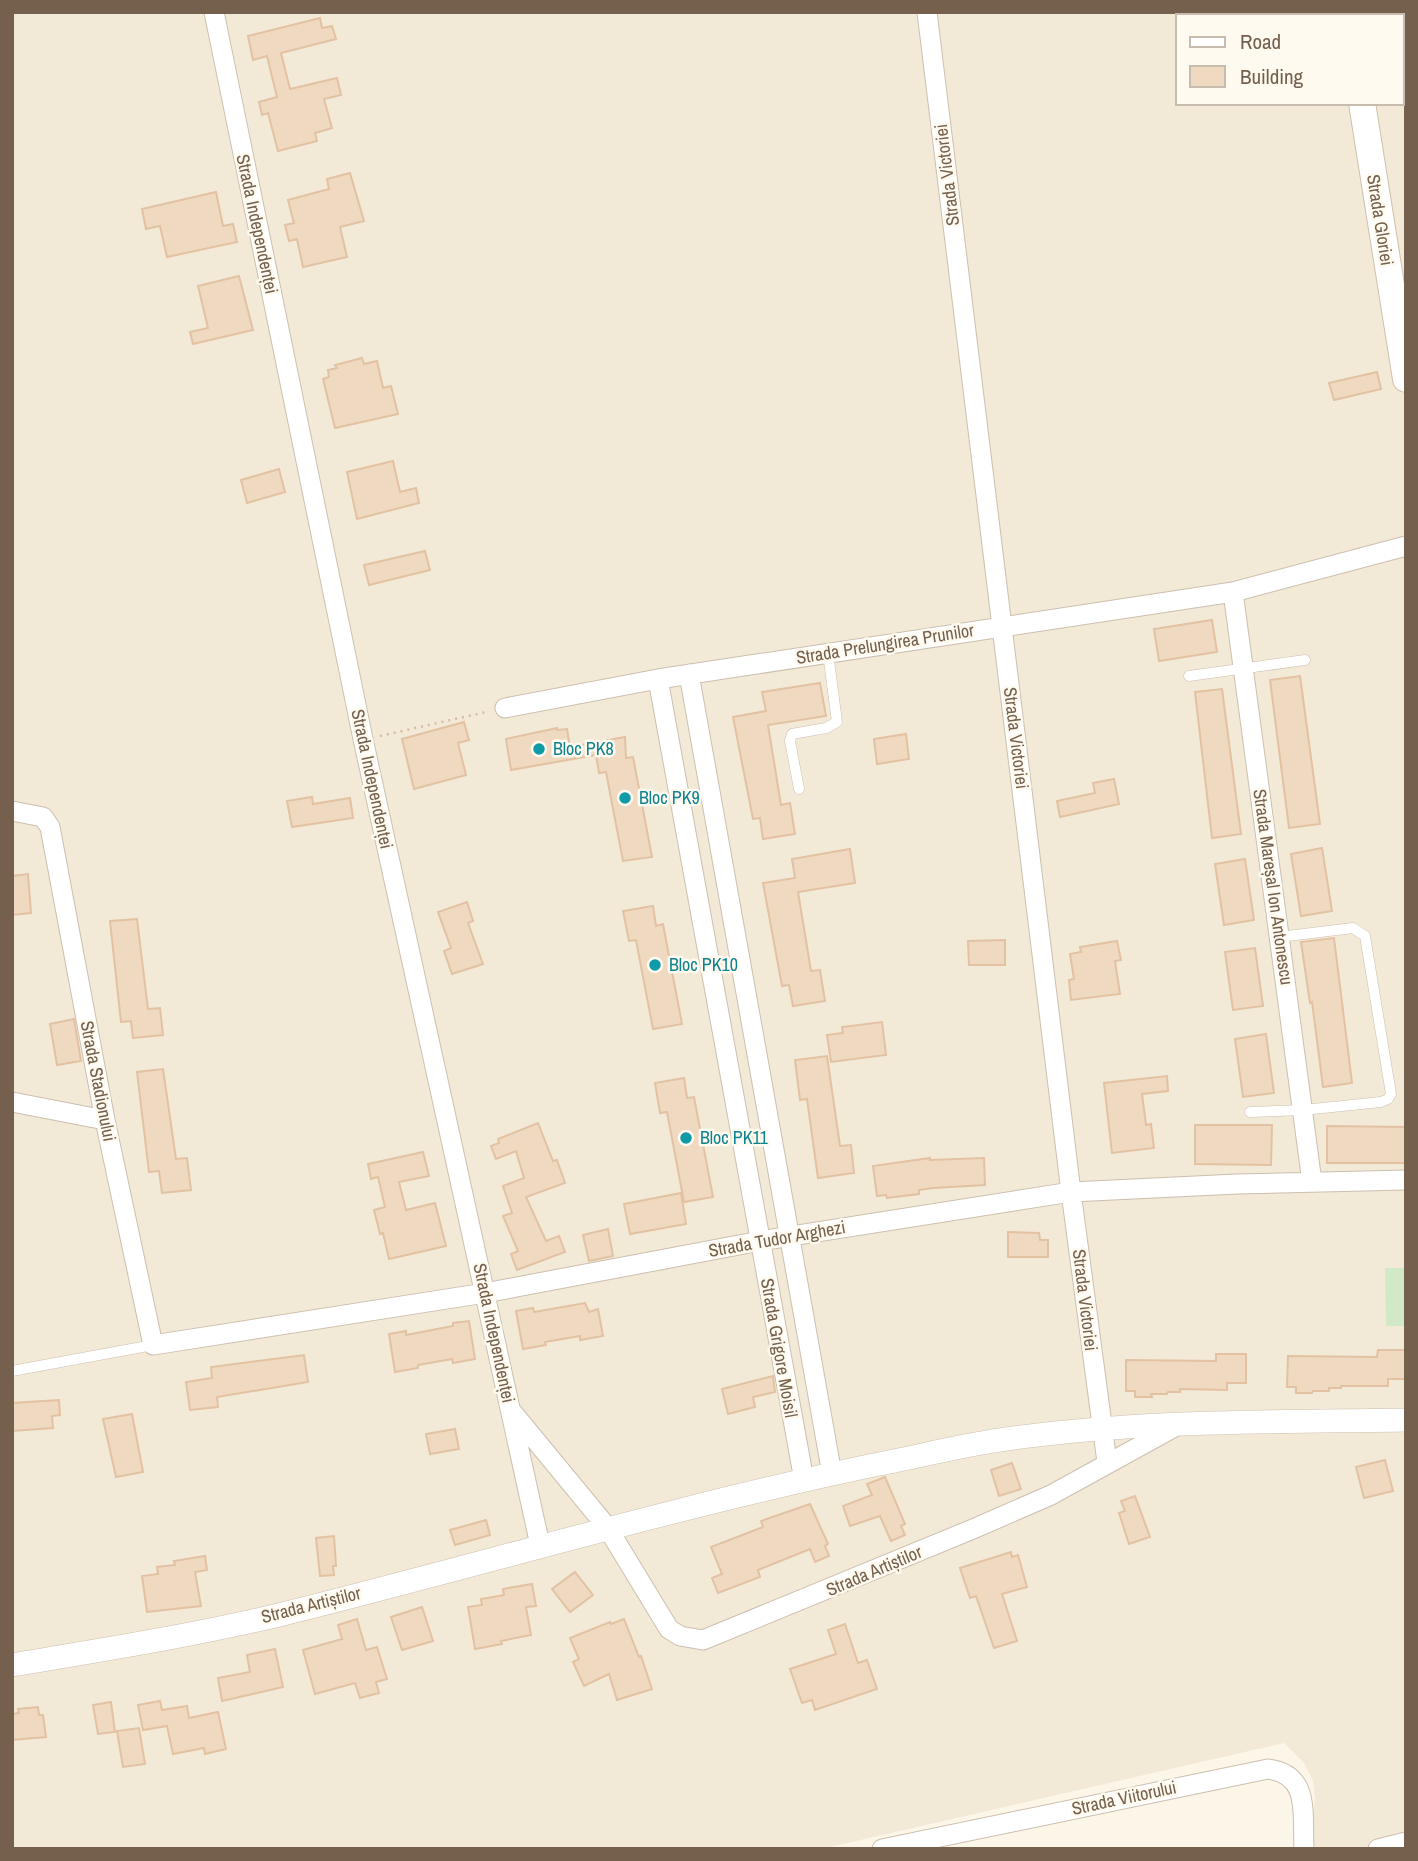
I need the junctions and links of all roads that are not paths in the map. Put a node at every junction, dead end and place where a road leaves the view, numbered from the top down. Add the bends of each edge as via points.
1 (214, 12) edge
2 (927, 12) edge
3 (1362, 105) edge
4 (1406, 379) edge
5 (1406, 546) edge
6 (1233, 592) junction
7 (1002, 627) junction
8 (828, 653) junction
9 (1305, 660) dead end
10 (1243, 669) junction
11 (689, 674) junction
12 (1189, 676) dead end
13 (658, 679) junction
14 (505, 708) road end
15 (799, 789) dead end
16 (12, 811) edge
17 (1279, 937) junction
18 (12, 1102) edge
19 (1303, 1110) junction
20 (1250, 1112) dead end
21 (105, 1120) junction
22 (1406, 1181) edge
23 (1312, 1182) junction
24 (1072, 1192) junction
25 (790, 1236) junction
26 (760, 1241) junction
27 (485, 1293) junction
28 (153, 1345) junction
29 (12, 1371) edge
30 (511, 1410) junction
31 (1406, 1419) edge
32 (1180, 1424) junction
33 (1102, 1428) junction
34 (1107, 1462) junction
35 (832, 1474) junction
36 (804, 1480) junction
37 (607, 1528) junction
38 (540, 1545) junction
39 (12, 1665) edge
40 (960, 1841) edge
41 (1406, 1842) edge
42 (882, 1849) edge
43 (1304, 1849) edge
44 (1378, 1849) edge

1 - 27 street, Strada Independenței via 363,740
2 - 7 street, Strada Victoriei
3 - 4 main road, Strada Gloriei
5 - 6 street, Strada Prelungirea Prunilor
6 - 7 street, Strada Prelungirea Prunilor
6 - 10 street, Strada Mareșal Ion Antonescu
7 - 8 street, Strada Prelungirea Prunilor
7 - 24 street, Strada Victoriei
8 - 11 street, Strada Prelungirea Prunilor
8 - 15 lane via 837,722 792,734
9 - 10 lane
10 - 12 lane
10 - 17 street, Strada Mareșal Ion Antonescu
11 - 13 street, Strada Prelungirea Prunilor
11 - 25 street, Strada Grigore Moisil
13 - 14 street, Strada Prelungirea Prunilor
13 - 26 street, Strada Grigore Moisil
16 - 21 street, Strada Stadionului via 43,817 50,827
17 - 19 street, Strada Mareșal Ion Antonescu
17 - 19 lane via 1353,928 1365,936 1391,1094 1381,1102
18 - 21 street
19 - 20 lane
19 - 23 street, Strada Mareșal Ion Antonescu
21 - 28 street, Strada Stadionului
22 - 23 street, Strada Tudor Arghezi
23 - 24 street, Strada Tudor Arghezi
24 - 25 street, Strada Tudor Arghezi
24 - 33 street, Strada Victoriei
25 - 26 street, Strada Tudor Arghezi
25 - 35 street, Strada Grigore Moisil
26 - 27 street, Strada Tudor Arghezi
26 - 36 street, Strada Grigore Moisil
27 - 28 street, Strada Tudor Arghezi
27 - 30 street, Strada Independenței
28 - 29 lane
30 - 37 street
30 - 38 street, Strada Independenței
31 - 32 street, Strada Artiștilor
32 - 33 street, Strada Artiștilor
32 - 34 street, Strada Artiștilor
33 - 34 street, Strada Victoriei
33 - 35 street, Strada Artiștilor via 1000,1440
34 - 37 street, Strada Artiștilor via 973,1530 703,1640 669,1629
35 - 36 street, Strada Artiștilor
36 - 37 street, Strada Artiștilor
37 - 38 street, Strada Artiștilor
38 - 39 street, Strada Artiștilor via 278,1615
40 - 42 street, Strada Viitorului
40 - 43 street, Strada Viitorului via 1268,1769 1287,1773 1299,1788
41 - 44 street

